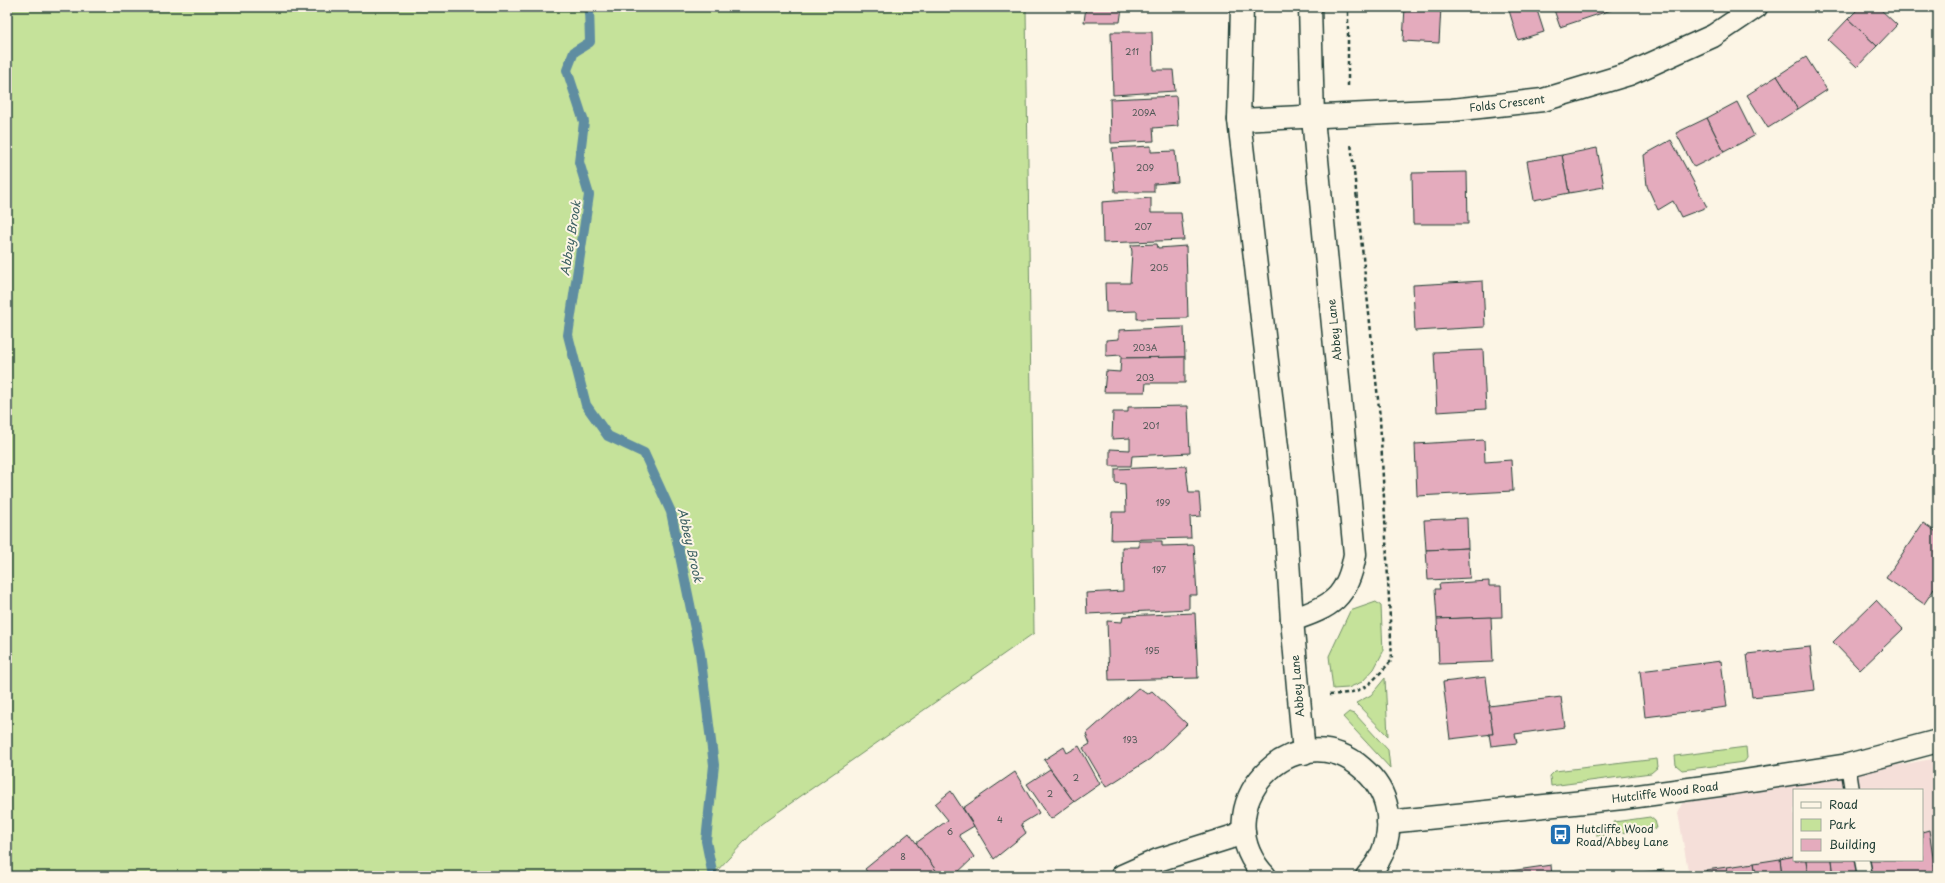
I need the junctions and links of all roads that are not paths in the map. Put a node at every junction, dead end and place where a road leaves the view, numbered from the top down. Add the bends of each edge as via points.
1 (1242, 7) edge
2 (1310, 7) edge
3 (1756, 7) edge
4 (1313, 118) junction
5 (1239, 120) junction
6 (1292, 620) junction
7 (1938, 741) edge
8 (1304, 753) junction
9 (1848, 764) junction
10 (1852, 789) edge
11 (1388, 822) junction
12 (1244, 833) junction
13 (1862, 861) edge
14 (1122, 876) edge
15 (1265, 876) edge
16 (1367, 876) edge
17 (1865, 876) edge

1 - 5 street, Abbey Lane
2 - 4 street, Abbey Lane
3 - 4 street, Folds Crescent via 1713,36 1629,74 1543,100 1452,110
4 - 5 street, Folds Crescent
4 - 6 street, Abbey Lane via 1355,554 1346,586 1330,605
5 - 6 street, Abbey Lane via 1285,516
6 - 8 street, Abbey Lane
7 - 9 street, Hutcliffe Wood Road
8 - 11 street via 1332,753 1360,766 1380,789
8 - 12 street via 1290,756 1276,764 1258,781 1245,807
9 - 10 lane
9 - 11 street, Hutcliffe Wood Road via 1623,798
11 - 16 street via 1384,850
12 - 14 street via 1158,860
12 - 15 street via 1252,860
13 - 17 lane

